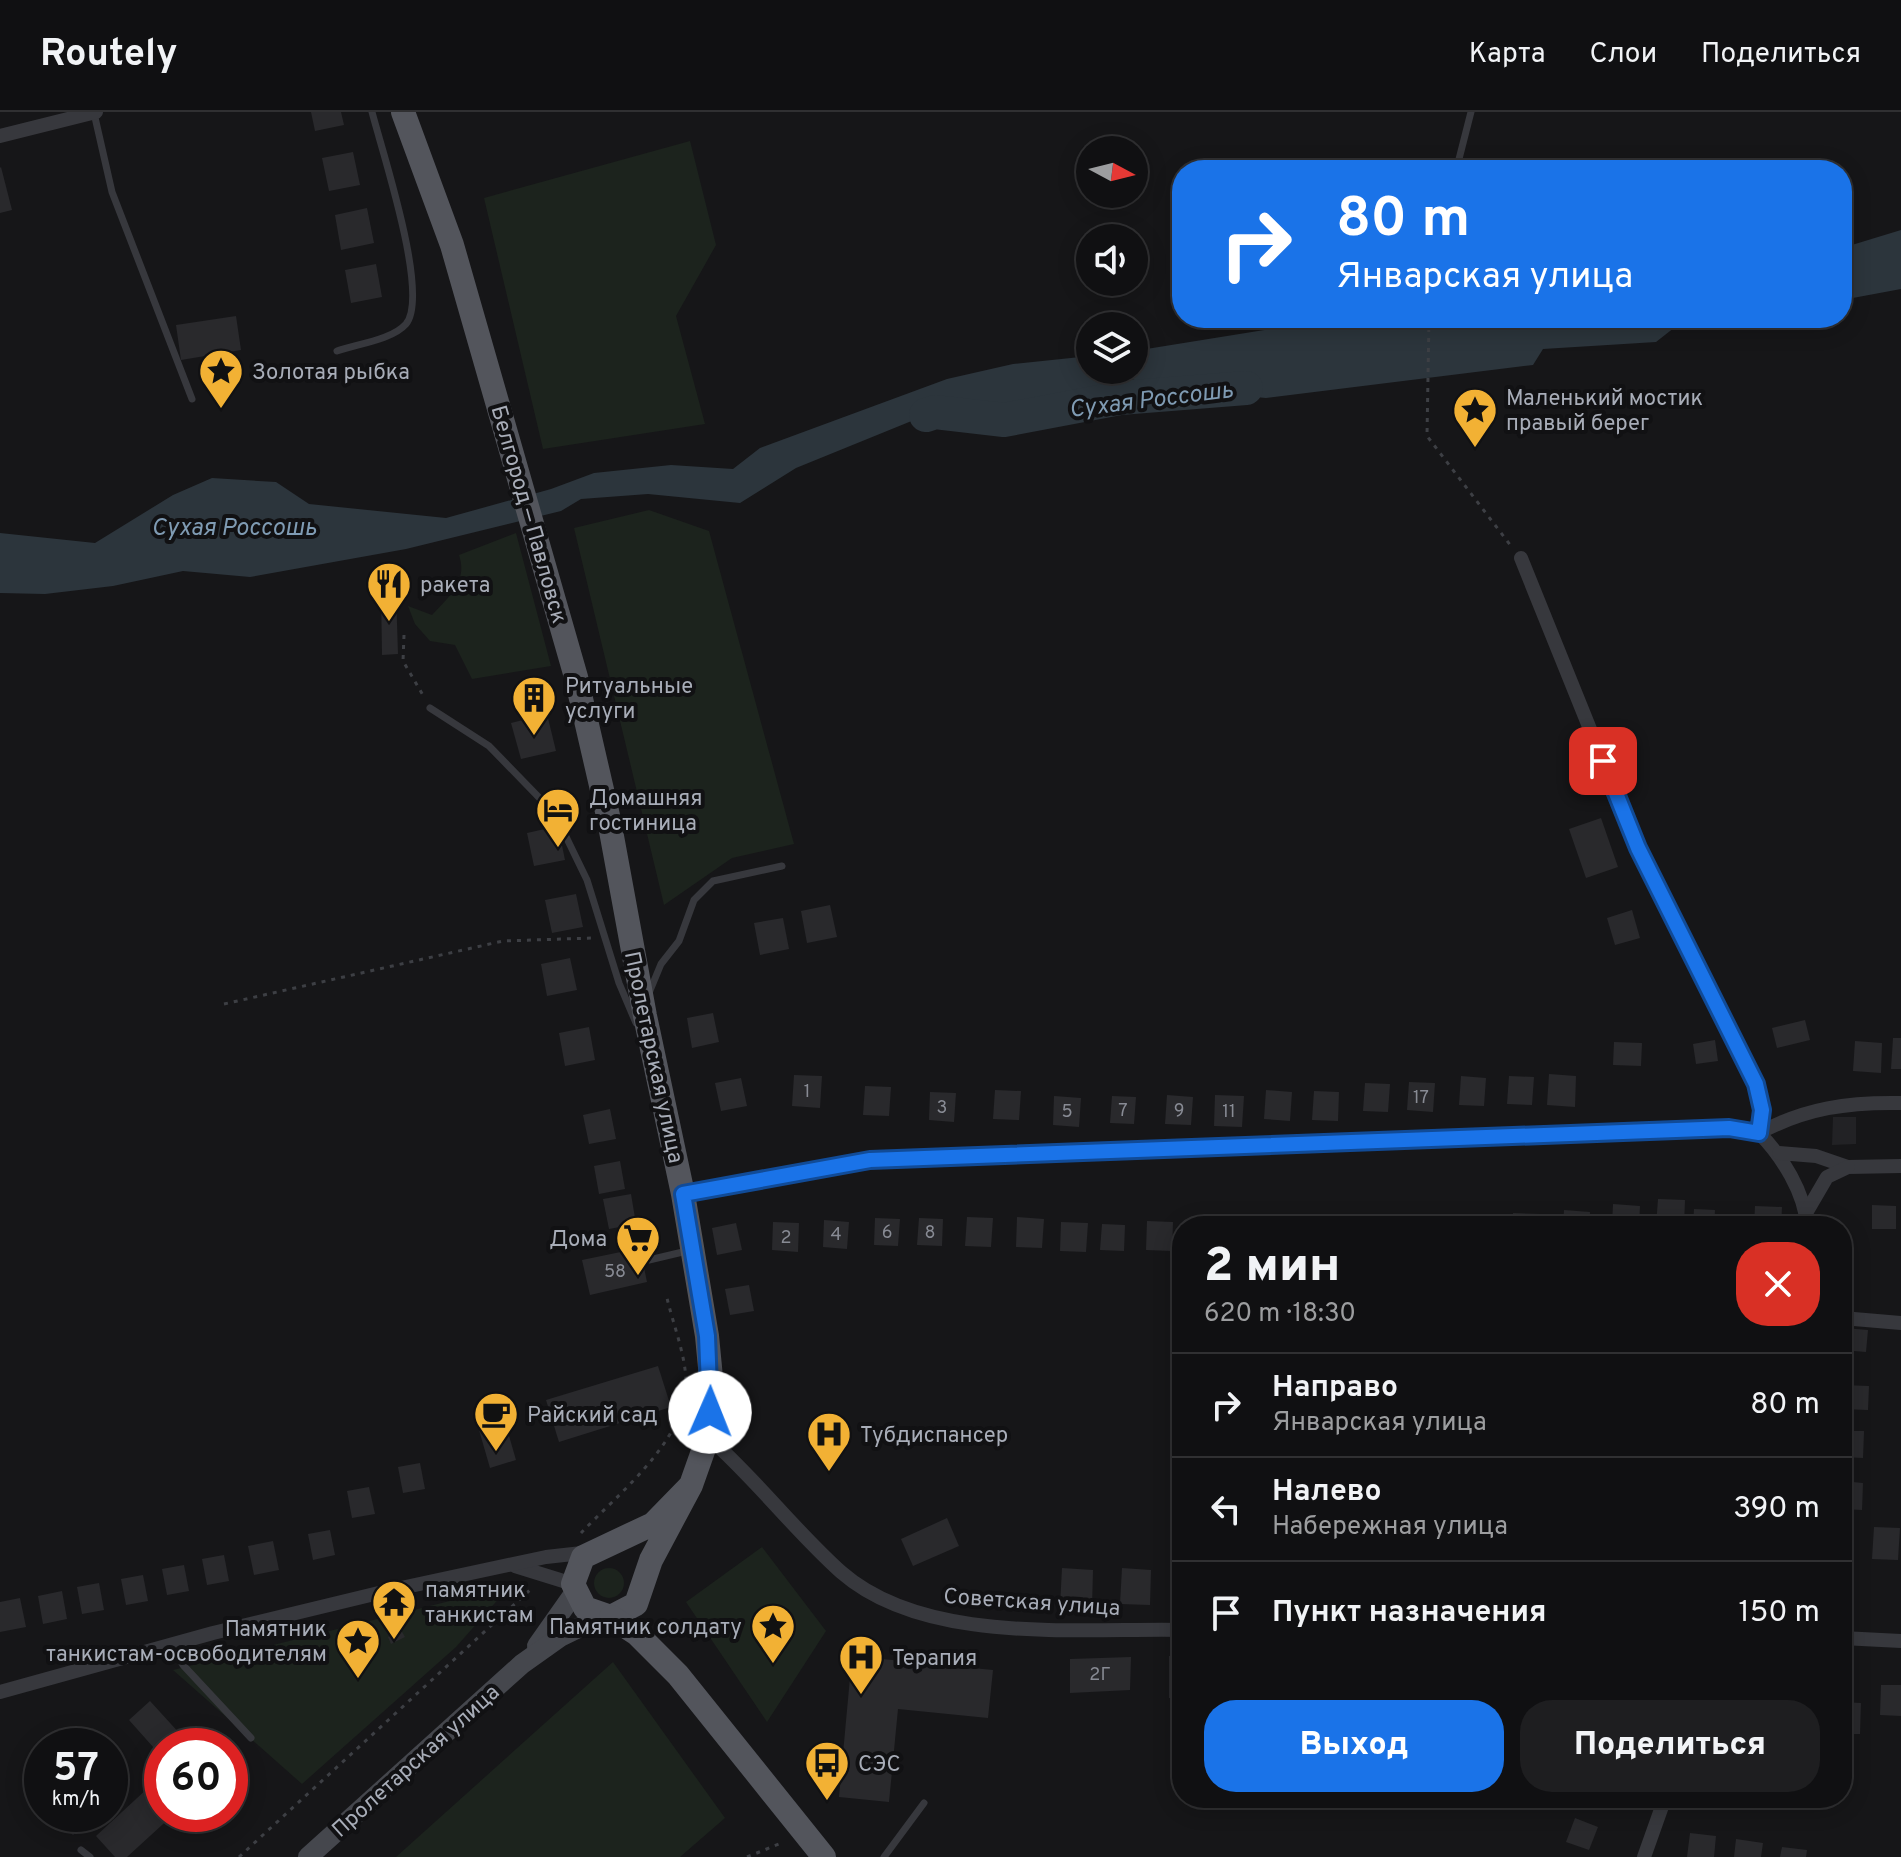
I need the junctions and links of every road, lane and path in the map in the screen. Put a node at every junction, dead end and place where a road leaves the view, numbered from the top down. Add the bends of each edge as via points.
1 (95, 112) edge
2 (372, 112) edge
3 (403, 112) edge
4 (1471, 112) edge
5 (0, 136) edge
6 (1459, 159) dead end
7 (1429, 328) edge
8 (337, 351) dead end
9 (192, 399) dead end
10 (1521, 558) joint
11 (404, 635) dead end
12 (576, 677) joint
13 (430, 708) joint
14 (782, 866) dead end
15 (605, 938) junction
16 (224, 1004) dead end
17 (643, 1007) junction
18 (657, 1075) junction
19 (1901, 1103) edge
20 (1759, 1133) junction
21 (1779, 1153) junction
22 (1901, 1166) edge
23 (1848, 1167) junction
24 (683, 1194) junction
25 (1805, 1216) edge
26 (1809, 1216) edge
27 (693, 1250) junction
28 (649, 1260) dead end
29 (667, 1298) dead end
30 (1852, 1319) edge
31 (1901, 1323) edge
32 (708, 1437) junction
33 (691, 1485) junction
34 (596, 1550) junction
35 (559, 1556) junction
36 (510, 1565) junction
37 (548, 1574) junction
38 (574, 1588) junction
39 (642, 1591) junction
40 (606, 1617) junction
41 (1172, 1630) edge
42 (1852, 1639) edge
43 (1901, 1641) edge
44 (173, 1647) junction
45 (522, 1664) junction
46 (678, 1675) junction
47 (0, 1692) edge
48 (251, 1738) dead end
49 (924, 1803) dead end
50 (1661, 1808) edge
51 (807, 1835) junction
52 (81, 1850) dead end
53 (90, 1857) edge
54 (239, 1857) edge
55 (308, 1857) edge
56 (747, 1857) edge
57 (824, 1857) edge
58 (884, 1857) edge
59 (1644, 1857) edge

1 - 5 street
1 - 9 lane via 112,192
2 - 8 lane via 415,302 407,323 394,333
3 - 12 main road, Белгород — Павловск via 452,245
4 - 6 lane
7 - 10 path via 1427,436
10 - 20 street via 1638,848 1756,1084 1762,1110
11 - 13 path via 403,661
12 - 17 main road, Пролетарская улица
13 - 15 lane via 489,746 555,814 587,880
14 - 17 lane via 713,881 694,900 679,941 661,964
15 - 16 path via 503,941
15 - 18 lane
17 - 18 main road, Пролетарская улица
18 - 24 main road, Пролетарская улица
19 - 20 street via 1828,1105 1792,1115
20 - 21 street
20 - 24 street via 1729,1128 870,1160
21 - 23 street via 1816,1156
21 - 25 street
22 - 23 street
23 - 26 street via 1827,1177
24 - 27 main road, Пролетарская улица
27 - 28 lane
27 - 32 main road, Пролетарская улица via 709,1349
29 - 35 path via 686,1384 674,1428 658,1453
30 - 31 street
32 - 33 main road, Пролетарская улица
32 - 41 street, Советская улица via 842,1572 887,1603 965,1622
33 - 34 main road via 653,1524
33 - 39 main road, Пролетарская улица via 651,1560
34 - 35 street
34 - 38 main road via 578,1565
34 - 39 main road via 619,1549 635,1559
35 - 36 street
36 - 37 street
36 - 44 street via 213,1633
37 - 38 street
37 - 54 path
38 - 40 main road via 585,1608
38 - 45 main road
39 - 40 main road via 629,1610
39 - 46 main road via 650,1625
40 - 45 main road via 560,1637
40 - 46 main road via 637,1634
42 - 43 street
44 - 47 street
44 - 48 lane via 183,1665
45 - 55 main road, Пролетарская улица
46 - 51 main road
49 - 58 lane
50 - 59 street
51 - 56 path
51 - 57 main road
52 - 53 lane

